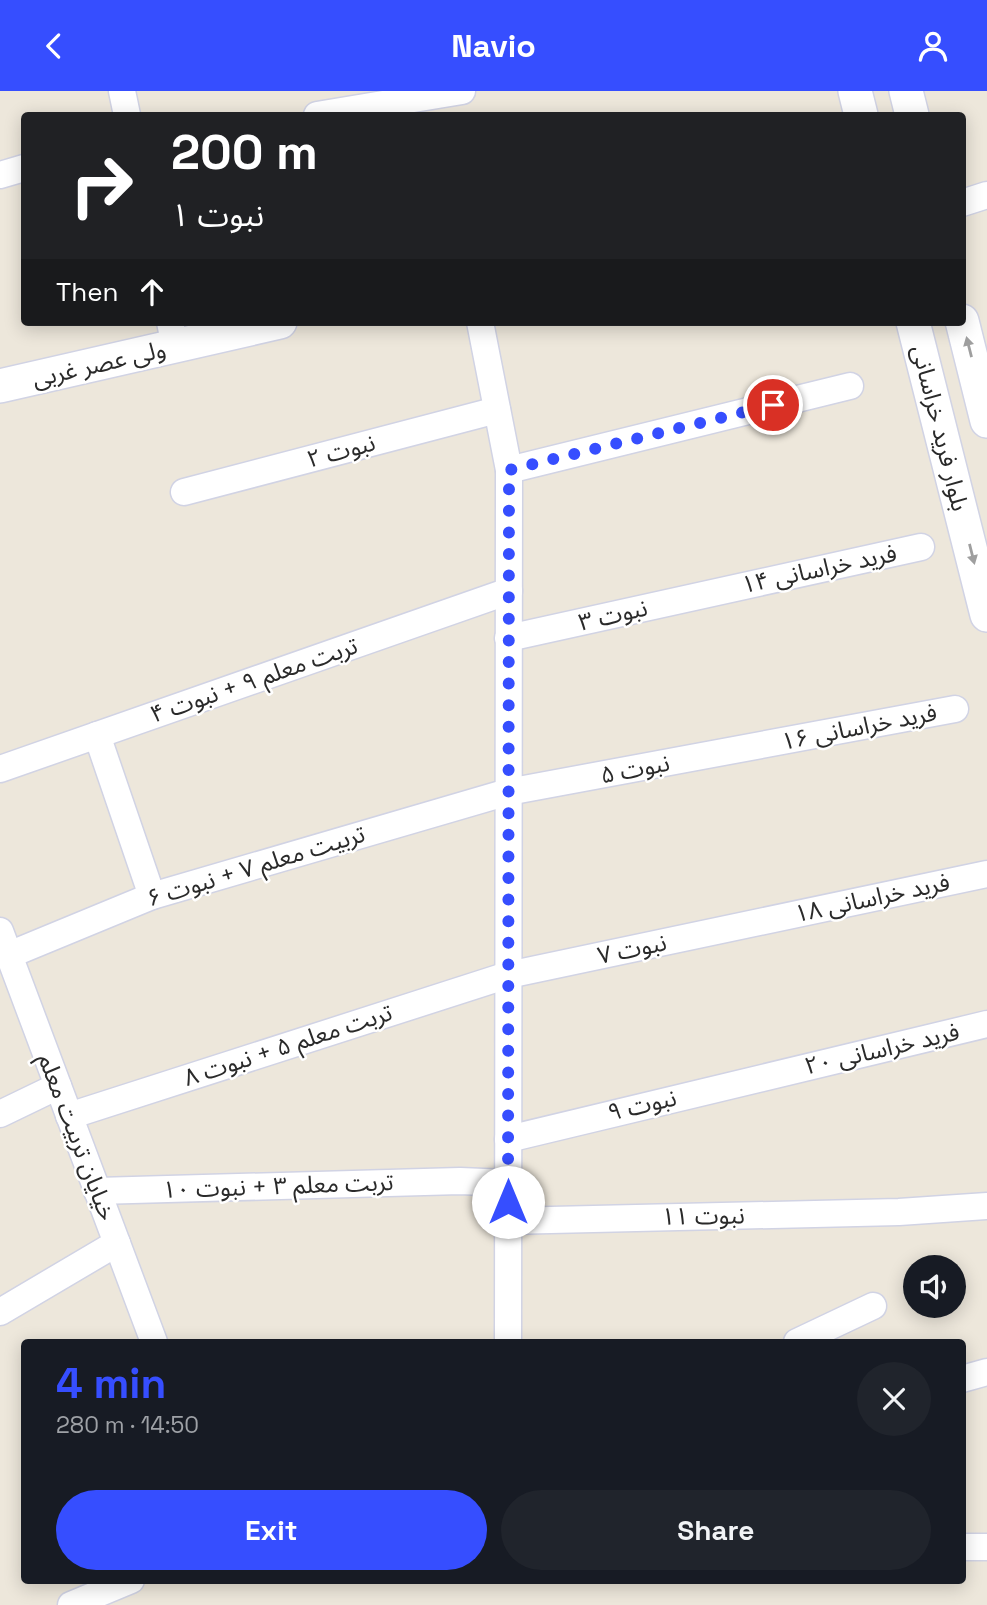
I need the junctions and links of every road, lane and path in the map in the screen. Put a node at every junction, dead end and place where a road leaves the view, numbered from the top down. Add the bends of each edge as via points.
1 (122, 91) edge
2 (462, 91) edge
3 (855, 91) edge
4 (906, 91) edge
5 (126, 112) edge
6 (335, 112) edge
7 (860, 112) edge
8 (911, 112) edge
9 (21, 169) edge
10 (0, 175) edge
11 (987, 195) edge
12 (966, 202) edge
13 (244, 326) edge
14 (481, 326) edge
15 (914, 326) edge
16 (963, 326) edge
17 (172, 334) edge
18 (0, 386) edge
19 (850, 386) dead end
20 (497, 410) junction
21 (987, 421) edge
22 (509, 470) junction
23 (184, 492) dead end
24 (921, 547) dead end
25 (509, 591) junction
26 (718, 592) joint
27 (987, 615) edge
28 (508, 638) junction
29 (955, 709) dead end
30 (97, 735) junction
31 (763, 745) joint
32 (0, 769) edge
33 (508, 792) junction
34 (987, 874) edge
35 (152, 896) junction
36 (757, 923) joint
37 (4, 943) edge
38 (508, 975) junction
39 (987, 1024) edge
40 (778, 1074) joint
41 (58, 1086) junction
42 (0, 1115) edge
43 (69, 1116) junction
44 (508, 1139) junction
45 (508, 1183) junction
46 (97, 1191) junction
47 (987, 1206) edge
48 (508, 1221) junction
49 (117, 1243) junction
50 (873, 1306) dead end
51 (0, 1311) edge
52 (153, 1339) edge
53 (508, 1339) edge
54 (803, 1339) edge
55 (987, 1372) edge
56 (966, 1378) edge
57 (966, 1547) edge
58 (987, 1547) edge
59 (121, 1584) edge
60 (71, 1605) edge

1 - 5 street
2 - 6 street
3 - 7 street
4 - 8 street
9 - 10 street
11 - 12 street
13 - 17 street, ولی عصر غربی
14 - 20 street
15 -> 27 street, بلوار فرید خراسانی
21 -> 16 street, بلوار فرید خراسانی
17 - 18 street, ولی عصر غربی
19 - 22 street
20 - 22 street
20 - 23 street, نبوت ۲
22 - 25 street
24 - 26 street, فرید خراسانی ۱۴
25 - 28 street
25 - 30 street, تربت معلم ۹ + نبوت ۴
26 - 28 street, نبوت ۳
28 - 33 street
29 - 31 street, فرید خراسانی ۱۶
30 - 32 street, تربت معلم ۹ + نبوت ۴
30 - 35 street
31 - 33 street, نبوت ۵
33 - 35 street, تربیت معلم ۷ + نبوت ۶
33 - 38 street
34 - 36 street, فرید خراسانی ۱۸
35 - 37 street, تربیت معلم ۷ + نبوت ۶
36 - 38 street, نبوت ۷
37 - 41 street, خیایان تربیت معلم
38 - 43 street, تربت معلم ۵ + نبوت ۸
38 - 44 street
39 - 40 street, فرید خراسانی ۲۰
40 - 44 street, نبوت ۹
41 - 42 street
41 - 43 street, خیایان تربیت معلم
43 - 46 street, خیایان تربیت معلم
44 - 45 street
45 - 46 street, تربت معلم ۳ + نبوت ۱۰
45 - 48 street
46 - 49 street, خیایان تربیت معلم
47 - 48 street, نبوت ۱۱
48 - 53 street
49 - 51 street
49 - 52 street, خیایان تربیت معلم
50 - 54 street
55 - 56 street
57 - 58 street
59 - 60 street

